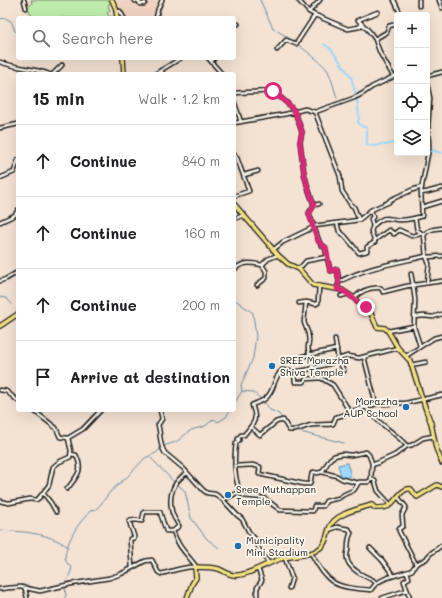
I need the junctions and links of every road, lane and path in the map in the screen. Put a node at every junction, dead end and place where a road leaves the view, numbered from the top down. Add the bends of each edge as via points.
1 (24, 0) edge
2 (112, 0) edge
3 (162, 0) edge
4 (298, 0) edge
5 (320, 0) edge
6 (394, 0) edge
7 (419, 0) edge
8 (439, 0) edge
9 (135, 1) edge
10 (145, 2) dead end
11 (419, 6) dead end
12 (26, 8) dead end
13 (442, 8) edge
14 (116, 12) junction
15 (309, 12) junction
16 (378, 12) dead end
17 (400, 12) edge
18 (315, 15) junction
19 (117, 16) edge
20 (123, 16) edge
21 (156, 16) edge
22 (362, 24) junction
23 (394, 25) edge
24 (375, 39) junction
25 (277, 50) dead end
26 (123, 60) edge
27 (178, 60) edge
28 (211, 61) edge
29 (0, 62) edge
30 (62, 65) dead end
31 (161, 70) joint
32 (44, 72) edge
33 (55, 72) edge
34 (124, 72) edge
35 (158, 72) edge
36 (220, 72) edge
37 (442, 72) edge
38 (430, 75) edge
39 (393, 76) joint
40 (236, 93) edge
41 (236, 107) edge
42 (295, 112) junction
43 (315, 112) junction
44 (428, 120) edge
45 (241, 122) junction
46 (236, 123) edge
47 (16, 124) edge
48 (0, 128) edge
49 (236, 157) edge
50 (16, 166) edge
51 (258, 171) dead end
52 (244, 175) junction
53 (0, 178) edge
54 (422, 187) junction
55 (442, 188) edge
56 (421, 193) junction
57 (236, 195) edge
58 (442, 201) edge
59 (319, 204) dead end
60 (314, 205) junction
61 (236, 206) edge
62 (422, 206) junction
63 (371, 210) junction
64 (16, 213) edge
65 (244, 215) junction
66 (236, 218) edge
67 (415, 218) junction
68 (359, 220) junction
69 (0, 222) edge
70 (337, 223) junction
71 (373, 226) junction
72 (314, 227) junction
73 (442, 228) edge
74 (423, 234) junction
75 (375, 241) junction
76 (273, 250) junction
77 (278, 255) junction
78 (442, 256) edge
79 (327, 257) junction
80 (426, 257) junction
81 (262, 265) junction
82 (236, 268) edge
83 (299, 269) junction
84 (16, 273) edge
85 (411, 274) dead end
86 (0, 280) edge
87 (442, 281) edge
88 (339, 282) junction
89 (427, 283) junction
90 (257, 285) dead end
91 (414, 285) junction
92 (319, 286) junction
93 (337, 289) junction
94 (348, 294) junction
95 (341, 296) dead end
96 (354, 298) junction
97 (306, 302) junction
98 (299, 303) dead end
99 (442, 314) edge
100 (16, 315) edge
101 (414, 317) junction
102 (0, 326) edge
103 (414, 326) junction
104 (388, 331) junction
105 (442, 336) edge
106 (335, 339) dead end
107 (420, 346) junction
108 (398, 348) junction
109 (337, 349) junction
110 (309, 355) junction
111 (304, 356) dead end
112 (406, 356) junction
113 (364, 357) junction
114 (338, 358) junction
115 (426, 362) dead end
116 (411, 365) junction
117 (312, 369) junction
118 (344, 371) dead end
119 (294, 372) junction
120 (0, 390) edge
121 (442, 395) edge
122 (16, 399) edge
123 (422, 399) junction
124 (376, 404) junction
125 (366, 407) junction
126 (36, 412) edge
127 (99, 412) edge
128 (160, 412) edge
129 (349, 412) junction
130 (251, 427) junction
131 (434, 436) junction
132 (68, 438) junction
133 (407, 446) junction
134 (71, 454) junction
135 (372, 464) junction
136 (442, 464) edge
137 (236, 466) junction
138 (322, 472) junction
139 (187, 473) junction
140 (371, 480) junction
141 (358, 483) junction
142 (442, 487) edge
143 (67, 488) dead end
144 (240, 492) junction
145 (42, 493) junction
146 (398, 498) junction
147 (223, 500) junction
148 (0, 501) edge
149 (390, 504) junction
150 (56, 512) dead end
151 (328, 530) junction
152 (173, 531) junction
153 (442, 545) edge
154 (370, 548) dead end
155 (311, 553) junction
156 (285, 558) junction
157 (269, 564) junction
158 (416, 564) junction
159 (195, 567) junction
160 (132, 568) junction
161 (258, 568) junction
162 (407, 572) junction
163 (393, 575) junction
164 (376, 583) junction
165 (25, 588) junction
166 (289, 588) dead end
167 (0, 589) edge
168 (407, 590) junction
169 (27, 598) edge
170 (187, 598) edge
171 (257, 598) edge
172 (382, 598) edge
173 (410, 598) edge

1 - 12 street
2 - 14 main road
3 - 21 street
4 - 15 street
5 - 15 street
6 - 17 street
7 - 11 street
8 - 13 street
9 - 10 street via 138,0 140,4
14 - 19 main road
14 - 20 street via 120,11
15 - 18 street
16 - 22 street via 360,18 358,20
18 - 22 street via 350,29
18 - 25 street via 296,43 286,40
22 - 24 street
23 - 24 street
24 - 39 street
26 - 34 main road
27 - 31 street
28 - 36 street
29 - 32 street
30 - 33 street
31 - 35 street
37 - 38 street
39 - 43 street via 362,94
40 - 42 street via 273,91
41 - 45 street
42 - 43 street via 305,109
42 - 45 street
42 - 60 street via 302,132 300,142 304,173
43 - 68 street via 340,176 342,192 354,207
44 - 54 street via 429,148
45 - 46 street
47 - 48 street
49 - 52 street
50 - 53 street via 14,172
51 - 52 street
52 - 57 street via 249,191
54 - 56 street
54 - 63 street
55 - 56 street
56 - 62 street
58 - 62 street
59 - 60 street
60 - 72 street via 309,214
61 - 65 main road
62 - 67 street via 422,216
63 - 68 street
63 - 71 street
64 - 69 street
65 - 66 street
65 - 76 main road
67 - 71 street via 401,220 388,217
67 - 74 street via 417,230
68 - 70 street
70 - 72 street
70 - 75 street via 339,231 357,252 367,251 367,247
71 - 75 street via 371,231
72 - 76 street via 283,242
72 - 79 street via 318,241 326,248
73 - 74 street
74 - 75 street via 412,236 398,230 394,234 389,230
74 - 80 street
76 - 77 main road
77 - 81 street
77 - 83 main road
78 - 80 street
79 - 83 street via 306,261
79 - 88 street via 330,270 337,269
80 - 88 street via 364,271
80 - 89 street via 429,264
81 - 82 street via 245,263
81 - 90 street via 266,271 266,278
83 - 92 main road via 313,285
84 - 86 street
85 - 91 street
87 - 89 street
88 - 93 street
89 - 91 street
91 - 96 street via 383,292 381,288 374,287
91 - 101 street
92 - 93 main road
92 - 97 street via 318,303
93 - 94 main road
94 - 95 street
94 - 96 main road
96 - 104 main road via 361,306 368,307 377,327
97 - 98 street
97 - 110 street via 304,322 308,333
99 - 101 street via 433,317
100 - 102 main road
101 - 103 street
103 - 104 street
103 - 107 street
104 - 108 main road
105 - 107 street
106 - 109 street
107 - 112 street
108 - 112 main road
108 - 113 street
109 - 110 street
109 - 114 street
110 - 111 street
110 - 117 street
112 - 116 main road
113 - 114 street
113 - 124 street
114 - 117 street via 332,363
114 - 118 street
115 - 116 street
116 - 123 main road
117 - 119 street
119 - 129 street via 294,382 304,382 306,378 321,378 332,385
119 - 130 street via 282,370 267,398 252,405 255,414
120 - 122 street via 6,391
121 - 123 street
123 - 124 street via 406,403
123 - 131 main road via 432,423
124 - 125 street
125 - 129 street
125 - 133 street via 379,423
126 - 132 street via 56,428 60,437
127 - 132 street via 83,429
128 - 139 street via 162,419 158,425 162,450
129 - 130 street via 336,417 333,424 311,425 294,431 289,430 282,420 260,435
130 - 137 street via 236,443
131 - 133 street
131 - 136 main road
132 - 134 street
133 - 135 street via 378,464
134 - 143 street via 76,455 80,468
134 - 145 street via 53,467 49,485
135 - 138 street via 366,452 349,456 340,454 330,459
135 - 140 street
137 - 138 street via 260,467 259,474 304,484 310,484 313,472
137 - 144 street via 237,486
138 - 141 street
139 - 147 street via 207,493 215,494
139 - 152 street via 179,477 172,490 172,512 179,526
140 - 141 street
140 - 149 street via 375,481 378,491
141 - 144 street via 354,490 326,501 324,506 314,506 313,511 280,510 264,498 244,496
142 - 146 main road via 437,485 417,497 411,489 406,488
144 - 147 street
145 - 148 street via 36,500 9,503
145 - 150 street
146 - 149 main road
146 - 158 street via 406,507 402,515 403,526 399,531
147 - 157 street via 242,518
149 - 151 main road via 387,507 375,508 372,505 344,514 334,519
151 - 155 main road via 323,545
151 - 164 street via 337,527 349,529 351,533 347,560 351,567
152 - 159 street via 180,547
152 - 160 street via 166,531 160,512 147,511 144,512 142,521 129,521 134,536 130,539
153 - 158 street
154 - 163 street
155 - 156 main road
155 - 164 street via 329,580 342,587 371,590
156 - 157 main road
156 - 166 street via 292,578
157 - 161 main road
158 - 162 street
159 - 160 street via 187,566 161,574 152,560
159 - 161 main road via 214,568 234,575
159 - 170 main road via 196,578
160 - 165 street via 109,578 40,591
161 - 171 street via 262,580 257,588
162 - 163 street
162 - 168 street via 409,578 404,581
163 - 164 street
165 - 167 street
165 - 169 street
168 - 172 street
168 - 173 street

